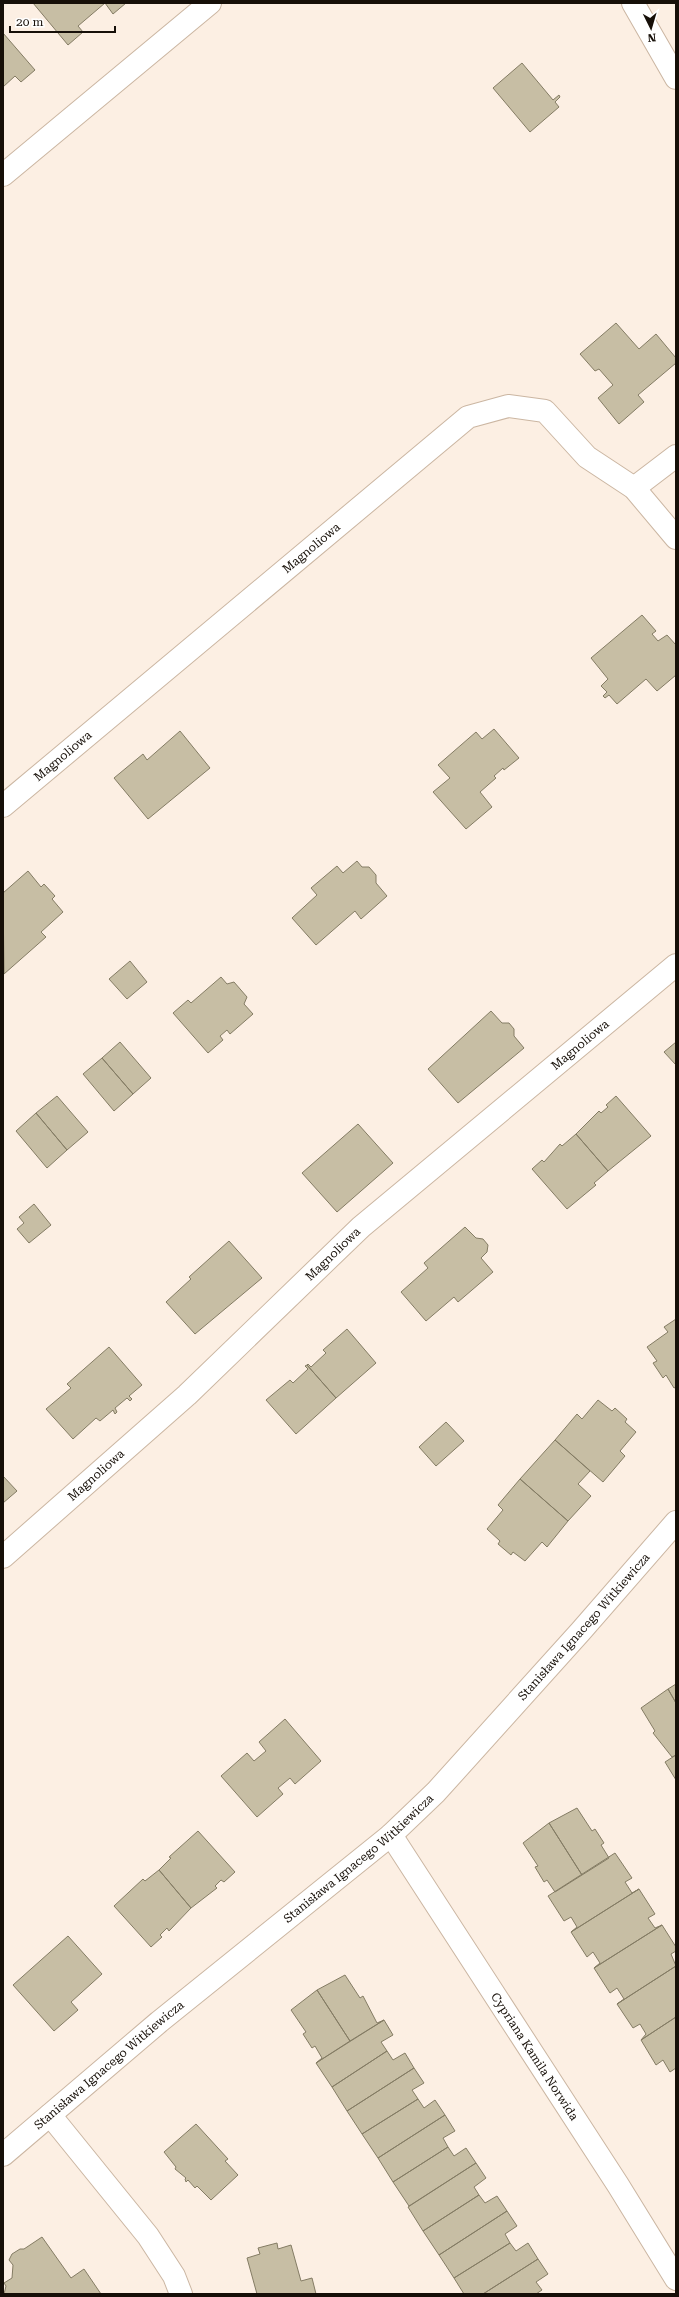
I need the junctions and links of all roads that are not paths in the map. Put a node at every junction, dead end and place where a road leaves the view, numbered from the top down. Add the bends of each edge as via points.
1 (210, 3) edge
2 (634, 3) edge
3 (676, 78) edge
4 (3, 175) edge
5 (676, 456) edge
6 (634, 488) junction
7 (676, 538) edge
8 (3, 806) edge
9 (676, 966) edge
10 (676, 1522) edge
11 (3, 1557) edge
12 (391, 1835) junction
13 (50, 2115) junction
14 (3, 2155) edge
15 (676, 2279) edge
16 (181, 2294) edge

1 - 4 street
2 - 3 street
5 - 6 street
6 - 7 street, Magnoliowa
6 - 8 street, Magnoliowa via 587,457 545,411 508,406 468,417
9 - 11 street, Magnoliowa via 361,1227 187,1395
10 - 12 street, Stanisława Ignacego Witkiewicza via 436,1792
12 - 13 street, Stanisława Ignacego Witkiewicza via 159,2022
12 - 15 street, Cypriana Kamila Norwida
13 - 14 street, Stanisława Ignacego Witkiewicza
13 - 16 street via 148,2236 174,2276

